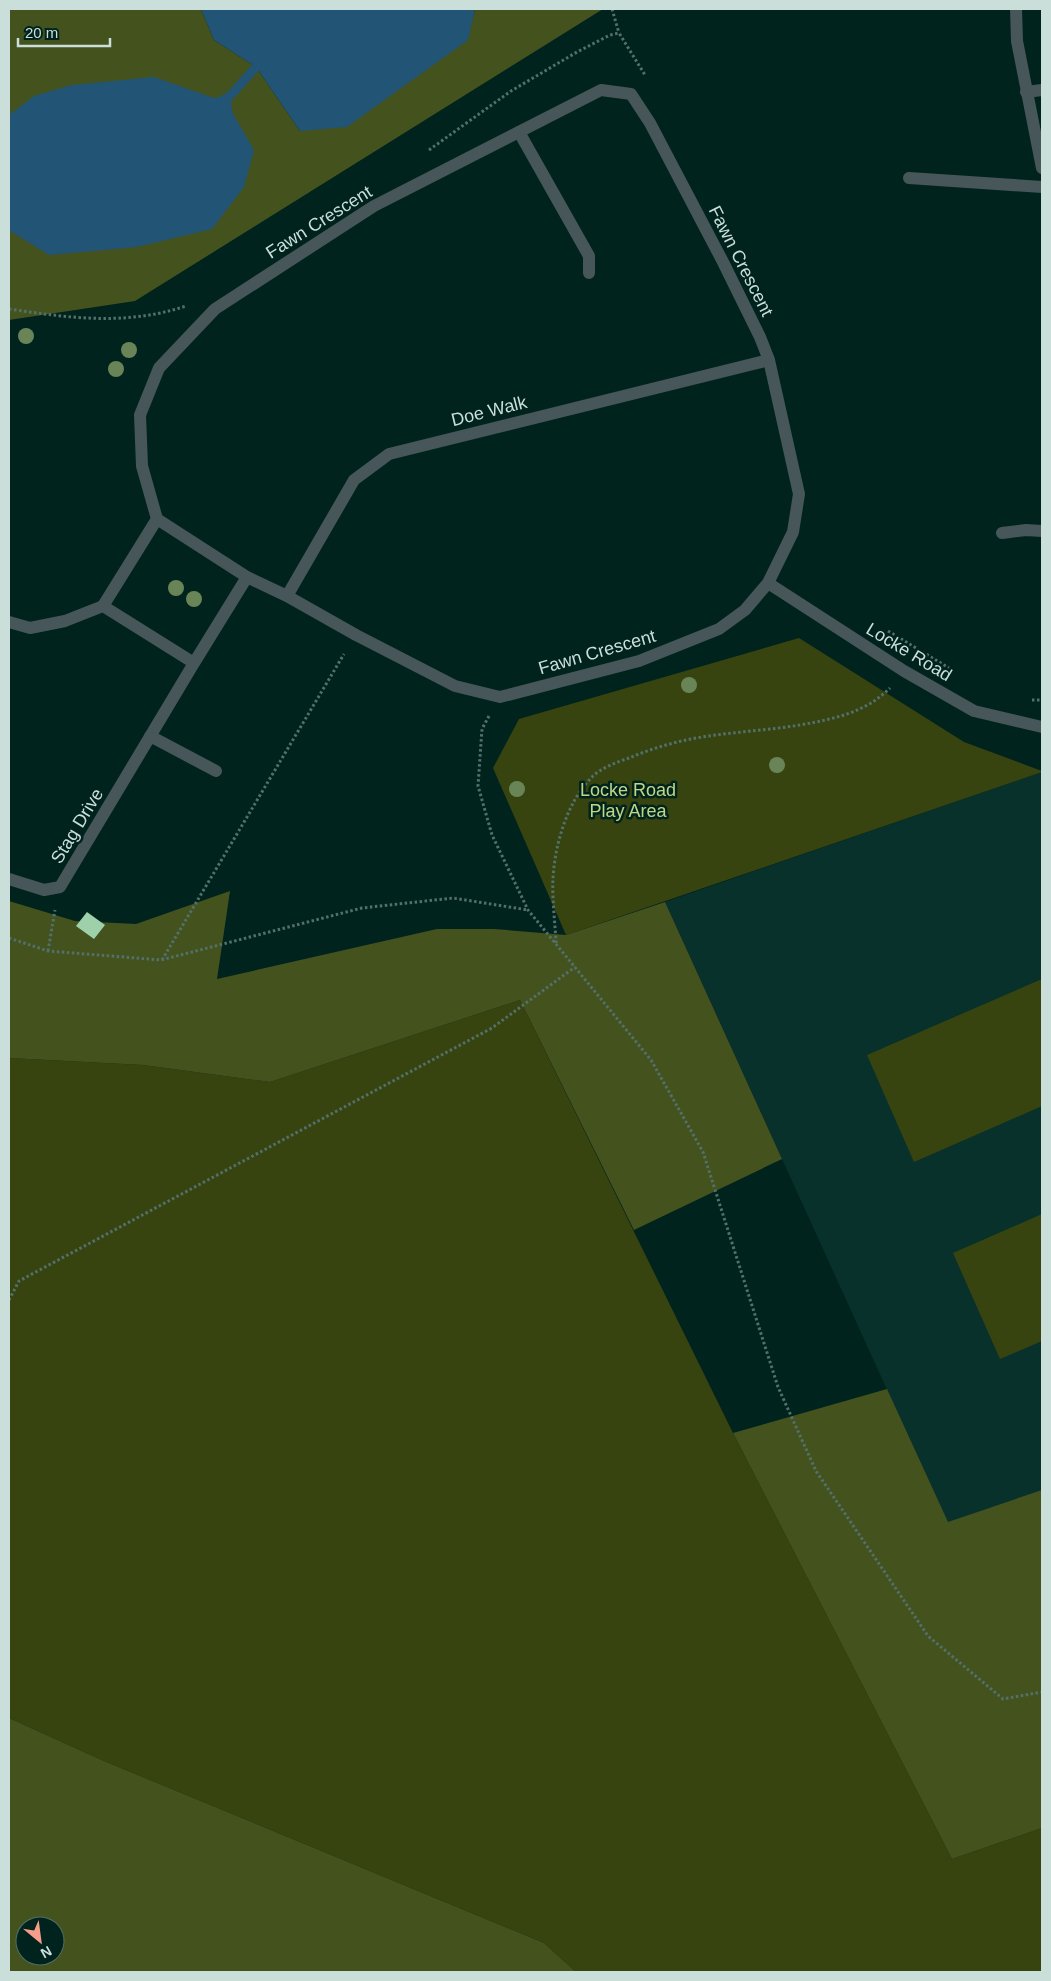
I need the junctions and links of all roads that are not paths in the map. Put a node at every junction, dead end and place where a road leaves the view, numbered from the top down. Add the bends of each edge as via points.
1 (1016, 9) edge
2 (1042, 90) edge
3 (1026, 92) junction
4 (519, 132) junction
5 (1042, 168) edge
6 (909, 178) dead end
7 (1042, 187) edge
8 (589, 273) dead end
9 (769, 360) junction
10 (157, 519) junction
11 (1042, 531) edge
12 (1002, 533) dead end
13 (246, 577) junction
14 (768, 583) junction
15 (288, 596) junction
16 (103, 606) junction
17 (9, 622) edge
18 (194, 663) junction
19 (1042, 728) edge
20 (150, 736) junction
21 (216, 771) dead end
22 (9, 880) edge

1 - 3 street via 1017,41
2 - 3 street
3 - 5 street
4 - 8 street via 589,256
4 - 9 street, Fawn Crescent via 601,90 631,94 650,122 723,262
4 - 10 street, Fawn Crescent via 374,206 215,309 159,368 140,415 142,466
6 - 7 street
9 - 14 street, Fawn Crescent via 799,494 792,532
9 - 15 street, Doe Walk via 389,454 354,480
10 - 13 street, Fawn Crescent
10 - 16 street
11 - 12 street
13 - 15 street, Fawn Crescent
13 - 18 street, Stag Drive
14 - 15 street, Fawn Crescent via 745,610 719,629 640,662 500,697 455,686
14 - 19 street, Locke Road via 904,671 974,711
16 - 17 street via 65,621 30,628
16 - 18 street
18 - 20 street, Stag Drive
20 - 21 street
20 - 22 street, Stag Drive via 60,887 44,890

